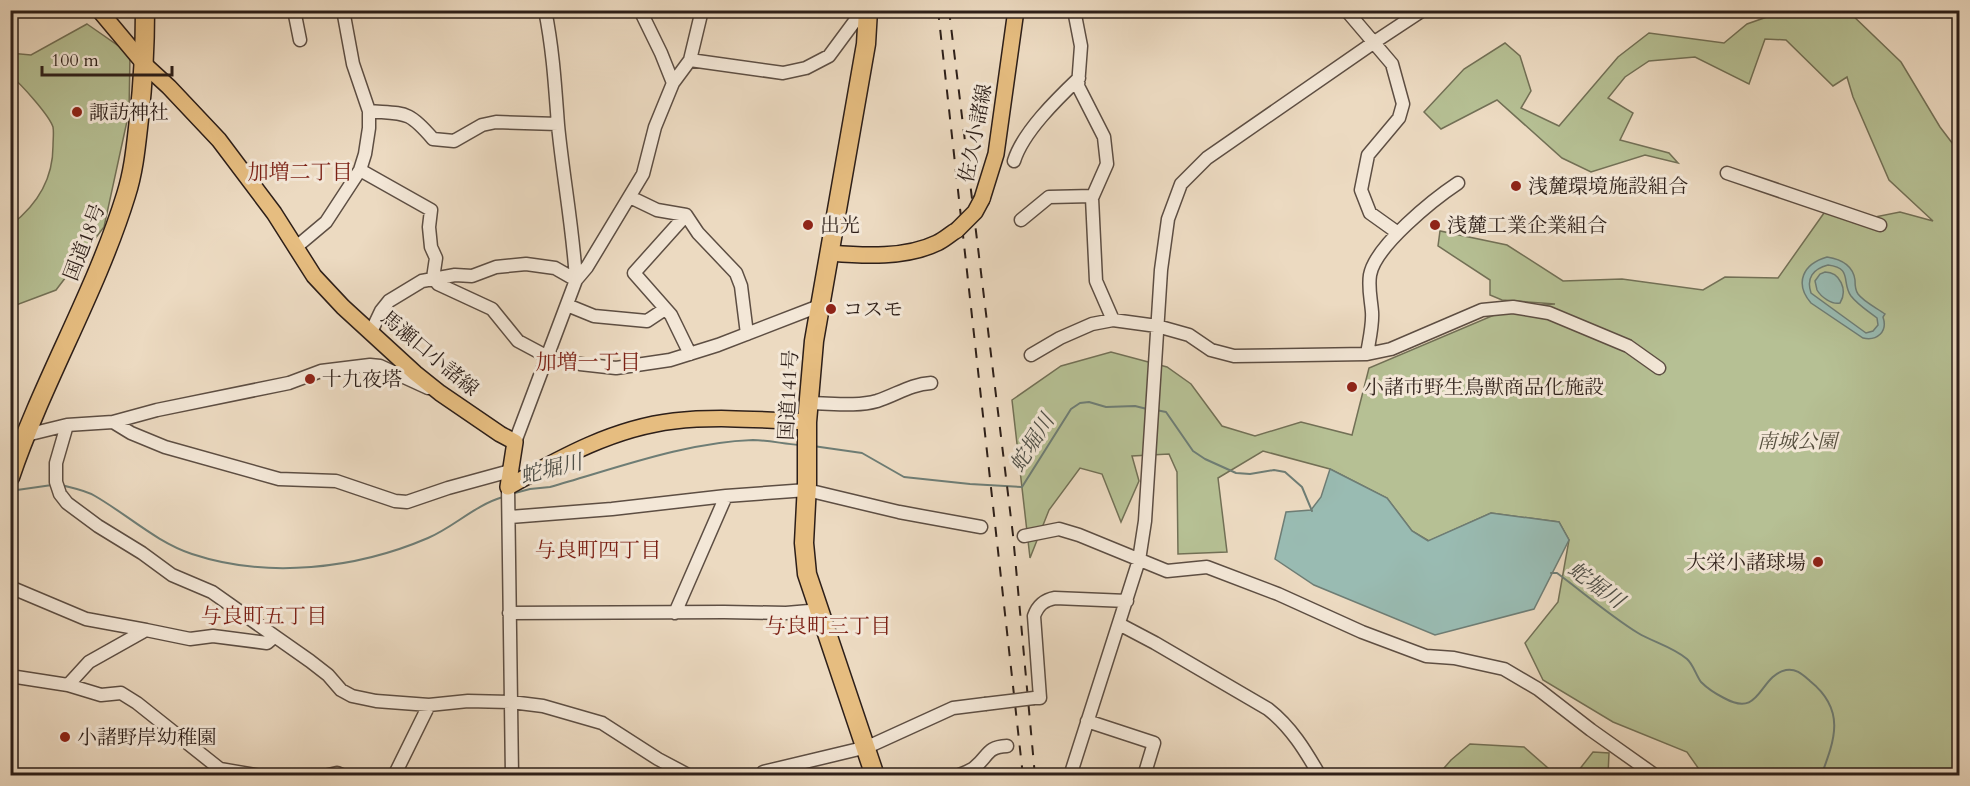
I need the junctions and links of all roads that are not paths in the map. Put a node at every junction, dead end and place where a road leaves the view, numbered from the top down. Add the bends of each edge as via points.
1 (99, 10) edge
2 (145, 10) edge
3 (294, 10) edge
4 (343, 10) edge
5 (545, 10) edge
6 (640, 10) edge
7 (702, 10) edge
8 (866, 10) edge
9 (1016, 10) edge
10 (1074, 10) edge
11 (1346, 10) edge
12 (1423, 10) edge
13 (300, 40) dead end
14 (1373, 43) junction
15 (690, 60) junction
16 (145, 65) junction
17 (1079, 78) junction
18 (673, 83) junction
19 (369, 111) junction
20 (558, 124) junction
21 (1014, 161) dead end
22 (360, 170) junction
23 (1727, 173) dead end
24 (1458, 183) dead end
25 (1093, 196) junction
26 (630, 197) junction
27 (686, 215) junction
28 (1022, 220) dead end
29 (1880, 225) dead end
30 (1398, 233) junction
31 (295, 248) junction
32 (831, 252) junction
33 (434, 278) junction
34 (576, 280) junction
35 (567, 305) junction
36 (819, 306) junction
37 (666, 309) junction
38 (1113, 320) junction
39 (1157, 326) junction
40 (371, 332) junction
41 (747, 334) junction
42 (690, 354) junction
43 (1367, 354) junction
44 (1031, 355) dead end
45 (548, 357) junction
46 (1659, 368) dead end
47 (931, 382) dead end
48 (440, 393) junction
49 (809, 402) junction
50 (112, 422) junction
51 (807, 422) junction
52 (67, 425) junction
53 (18, 436) edge
54 (515, 442) junction
55 (510, 471) junction
56 (10, 477) edge
57 (508, 487) junction
58 (807, 490) junction
59 (726, 496) junction
60 (510, 517) junction
61 (981, 526) dead end
62 (1024, 536) dead end
63 (1139, 560) junction
64 (10, 587) edge
65 (1126, 601) junction
66 (821, 610) junction
67 (509, 612) junction
68 (675, 613) junction
69 (1119, 624) junction
70 (146, 630) junction
71 (274, 636) junction
72 (10, 676) edge
73 (68, 685) junction
74 (511, 702) junction
75 (429, 705) junction
76 (1087, 721) junction
77 (866, 746) junction
78 (1007, 746) dead end
79 (261, 776) edge
80 (324, 776) edge
81 (344, 776) edge
82 (394, 776) edge
83 (512, 776) edge
84 (690, 776) edge
85 (761, 776) edge
86 (875, 776) edge
87 (957, 776) edge
88 (1070, 776) edge
89 (1144, 776) edge
90 (1320, 776) edge
91 (1656, 776) edge

1 - 16 main road, 馬瀬口小諸線
2 - 16 highway, 国道18号
3 - 13 street
4 - 19 street via 353,64
5 - 20 street
6 - 18 street
7 - 15 street
8 - 15 street via 829,56 806,68 783,73
8 - 32 highway, 国道141号 via 866,44
9 - 32 main road, 佐久小諸線, bridge via 996,153 975,212 937,243 896,253
10 - 17 street via 1081,46
11 - 14 street
12 - 14 street
14 - 30 street via 1392,64 1403,104 1399,118 1368,155 1361,190 1370,213
14 - 39 street via 1207,159 1181,184 1168,219
15 - 18 street
16 - 31 main road, 馬瀬口小諸線 via 219,140
16 - 53 highway, 国道18号 via 137,150 126,194 96,278
17 - 21 street via 1054,102 1018,149
17 - 25 street via 1078,86 1104,137 1107,164
18 - 26 street via 655,127 643,174
19 - 20 street via 406,114 433,139 454,141 482,125 496,122
19 - 22 street via 366,154
20 - 34 street
22 - 31 street via 326,222
22 - 33 street via 431,210
23 - 29 street
24 - 30 street via 1436,197
25 - 28 street via 1048,196
25 - 38 street via 1096,281
26 - 27 street via 657,210
26 - 34 street
27 - 37 street via 634,273
27 - 41 street via 736,273
30 - 43 street via 1370,273 1373,314
31 - 40 main road, 馬瀬口小諸線 via 314,276
32 - 36 highway, 国道141号
33 - 34 street via 472,276 496,267 526,264 555,268
33 - 40 street via 422,280 389,301
33 - 45 street via 438,284 492,309 518,340
34 - 35 street
35 - 37 street via 594,315 647,321
35 - 45 street
36 - 41 street
36 - 49 highway, 国道141号
37 - 42 street
38 - 39 street
38 - 44 street via 1092,324
39 - 43 street via 1234,356
39 - 63 street
40 - 48 main road, 馬瀬口小諸線
41 - 42 street
42 - 45 street via 616,368
43 - 46 street via 1391,349 1482,310 1513,307 1549,313 1628,346
45 - 54 street
47 - 49 street via 917,383 867,403
48 - 50 street via 370,365 321,371 289,383
48 - 54 main road, 馬瀬口小諸線
49 - 51 highway, 国道141号
50 - 52 street
50 - 55 street via 165,447 279,478 336,481 395,501 407,502
51 - 57 main road via 724,418 673,421 633,429 575,450
51 - 58 highway, 国道141号
52 - 53 street
52 - 71 street via 56,463 56,482 67,502 172,575 212,592
53 - 56 highway, 国道18号
54 - 55 main road
55 - 57 main road
57 - 60 street
58 - 59 street
58 - 61 street
58 - 66 highway, 国道141号 via 807,574
59 - 60 street
59 - 68 street
60 - 67 street
62 - 63 street via 1059,529
63 - 65 street
63 - 91 street via 1167,571 1208,567 1426,656 1504,669 1538,689
64 - 70 street via 86,619
65 - 69 street
65 - 77 street, bridge via 1049,599 1034,616 1037,693 953,708
66 - 68 street via 786,614
66 - 77 highway, 国道141号
67 - 68 street
67 - 74 street
69 - 76 street
69 - 90 street via 1268,709 1303,746
70 - 71 street via 190,639 213,636 267,643
70 - 73 street via 89,662
71 - 75 street via 352,696
72 - 73 street
73 - 79 street via 101,694 121,693 220,769
74 - 75 street via 468,700
74 - 83 street
74 - 84 street via 543,706 602,723
75 - 82 street
76 - 88 street
76 - 89 street via 1154,743
77 - 85 street via 763,772
77 - 86 highway, 国道141号
78 - 87 street via 995,747 975,767
80 - 81 street via 337,772

